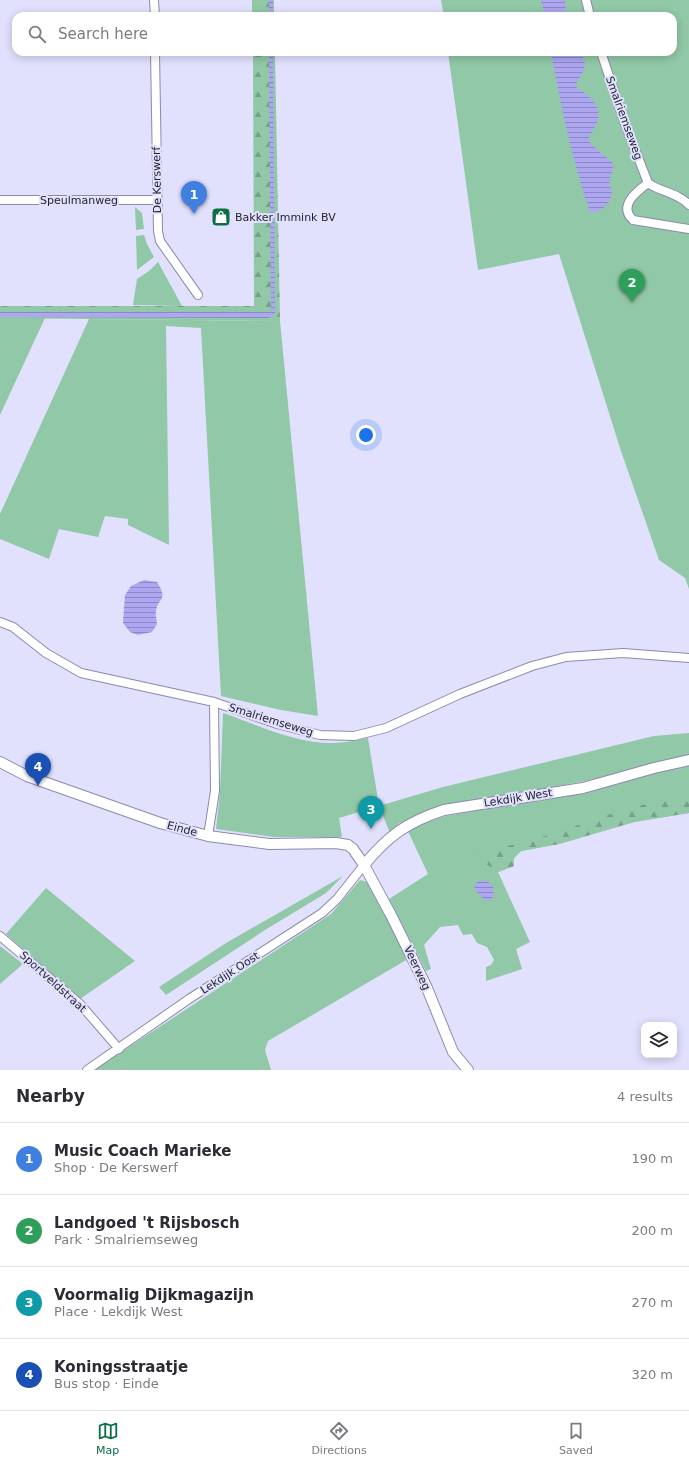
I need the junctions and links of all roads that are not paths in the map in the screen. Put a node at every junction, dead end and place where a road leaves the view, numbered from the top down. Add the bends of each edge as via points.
1 (154, 0) edge
2 (586, 0) edge
3 (155, 12) edge
4 (589, 12) edge
5 (155, 56) edge
6 (602, 56) edge
7 (648, 184) junction
8 (0, 200) edge
9 (158, 200) junction
10 (689, 205) edge
11 (689, 222) edge
12 (686, 229) edge
13 (198, 295) dead end
14 (0, 622) edge
15 (689, 658) edge
16 (214, 702) junction
17 (689, 760) edge
18 (0, 762) edge
19 (208, 836) junction
20 (364, 866) junction
21 (0, 936) edge
22 (119, 1049) junction
23 (87, 1070) edge
24 (468, 1070) edge

1 - 3 street
2 - 4 street
5 - 9 street, De Kerswerf
6 - 7 street, Smalriemseweg
7 - 10 street via 656,190 673,194
7 - 12 street via 637,191 628,202 630,218
8 - 9 street, Speulmanweg
9 - 13 street, De Kerswerf via 160,241
11 - 12 street
14 - 16 street, Smalriemseweg via 13,627 46,653 81,673
15 - 16 street, Smalriemseweg via 623,654 566,657 532,666 460,694 386,728 354,736 320,735 276,724
16 - 19 street via 215,791
17 - 20 street, Lekdijk West via 583,788 444,810 413,821 396,832 379,847
18 - 19 street, Einde via 42,781 160,823
19 - 20 street, Einde via 269,844 336,843 353,849
20 - 22 street, Lekdijk Oost via 322,914 189,999
20 - 24 street, Veerweg via 412,957 453,1052
21 - 22 street, Sportveldstraat via 80,1004
22 - 23 street, Lekdijk Oost

